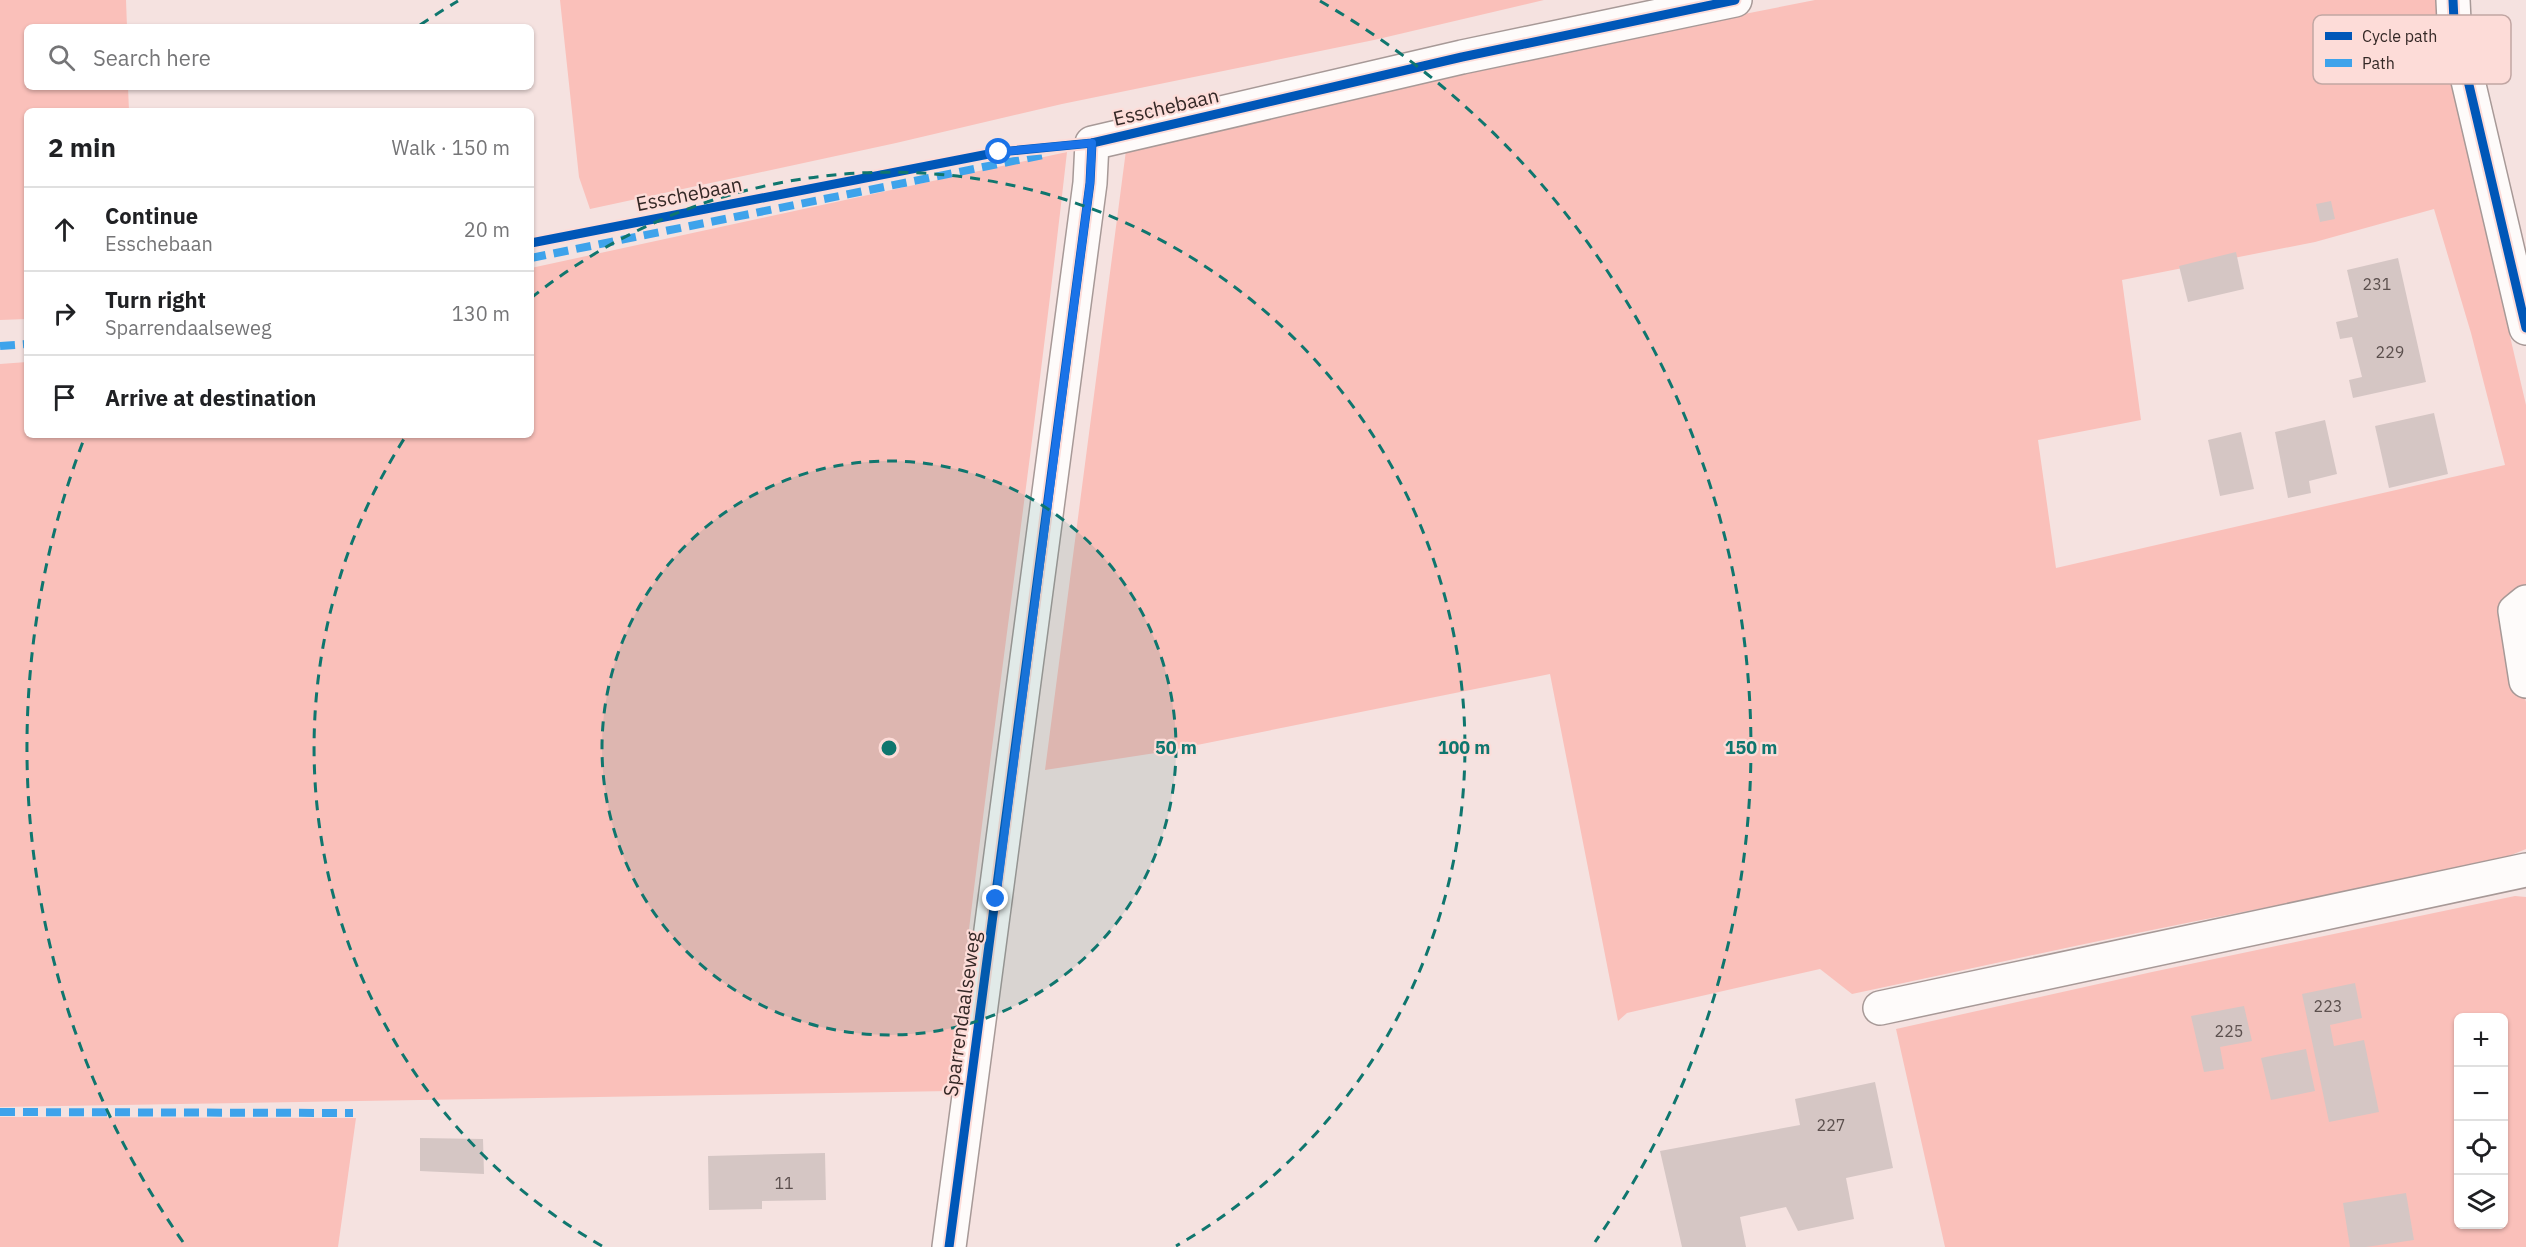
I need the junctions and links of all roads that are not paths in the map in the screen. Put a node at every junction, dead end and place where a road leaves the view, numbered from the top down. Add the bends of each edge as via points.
1 (1735, 0) edge
2 (2453, 0) edge
3 (2454, 15) edge
4 (2469, 84) edge
5 (1092, 143) joint
6 (2526, 328) edge
7 (2526, 602) edge
8 (2526, 681) edge
9 (2526, 870) edge
10 (1880, 1008) dead end
11 (949, 1247) edge

1 - 5 street, Esschebaan via 1462,57
2 - 3 street
4 - 6 street
5 - 11 street, Sparrendaalseweg via 1089,194
7 - 8 street via 2515,611
9 - 10 street

